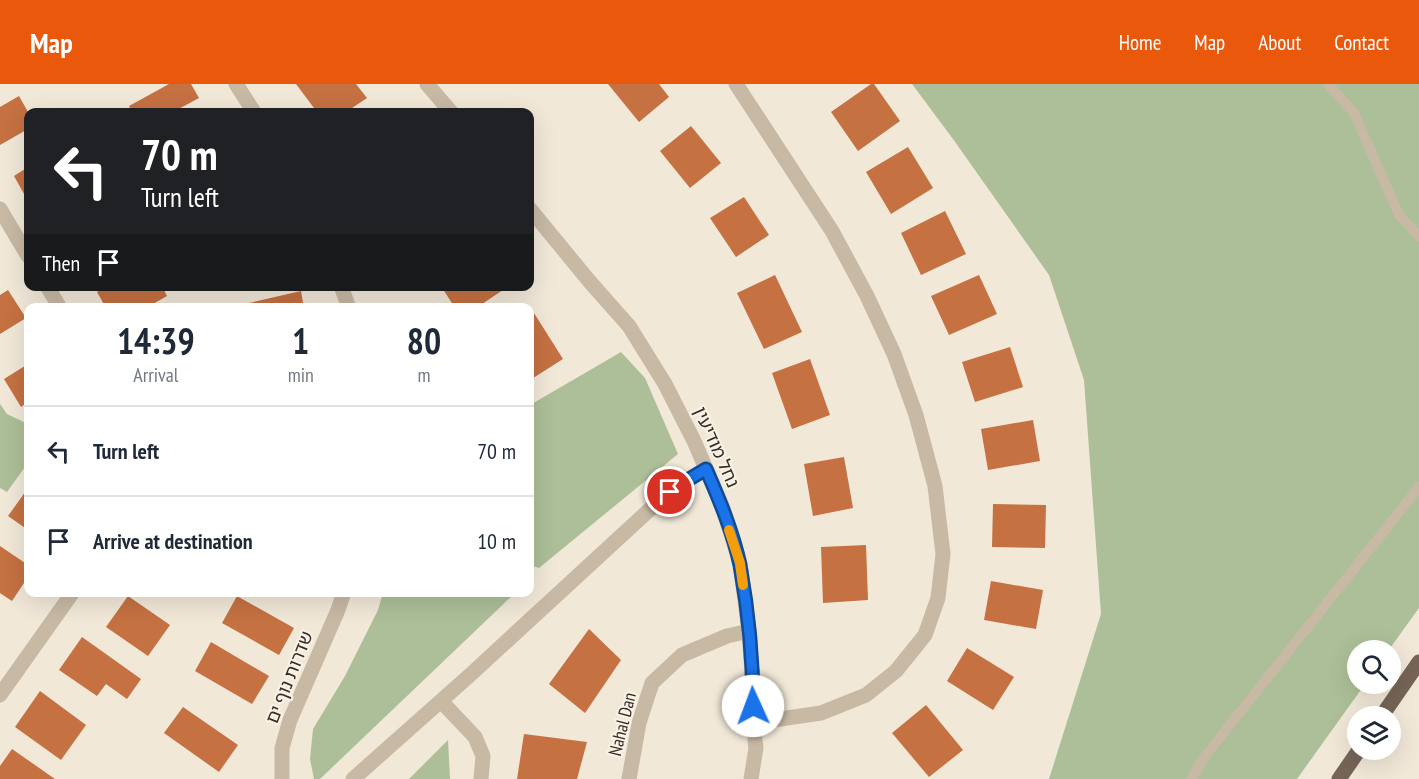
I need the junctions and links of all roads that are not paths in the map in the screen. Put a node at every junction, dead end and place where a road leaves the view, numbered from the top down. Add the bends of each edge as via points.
1 (236, 84) edge
2 (427, 84) edge
3 (736, 84) edge
4 (1328, 84) edge
5 (251, 108) edge
6 (448, 108) edge
7 (0, 209) edge
8 (534, 213) edge
9 (1419, 236) edge
10 (24, 249) edge
11 (706, 469) junction
12 (1419, 487) edge
13 (69, 597) edge
14 (342, 597) edge
15 (749, 631) junction
16 (1419, 662) edge
17 (0, 695) edge
18 (441, 701) junction
19 (1389, 706) edge
20 (753, 723) junction
21 (1352, 760) edge
22 (282, 779) edge
23 (353, 779) edge
24 (481, 779) edge
25 (629, 779) edge
26 (751, 779) edge
27 (1191, 779) edge
28 (1339, 779) edge

1 - 5 street
2 - 6 street
3 - 20 street via 832,231 894,354 935,486 943,554 938,598 925,635 896,671 866,695 821,713
4 - 9 lane via 1354,113 1398,215
7 - 10 street
8 - 11 street, נחל מודיעין via 629,326 666,384
11 - 15 street, נחל מודיעין via 740,563
11 - 18 street via 659,501
12 - 27 lane
13 - 17 street
14 - 22 street, שדרות נוף ים via 290,720 282,748
15 - 20 street, נחל מודיעין
15 - 25 street, Nahal Dan via 682,655 652,683 639,723
16 - 19 main road
18 - 23 street
18 - 24 street via 475,737 483,756
20 - 26 street, נחל מודיעין via 756,748
21 - 28 main road

